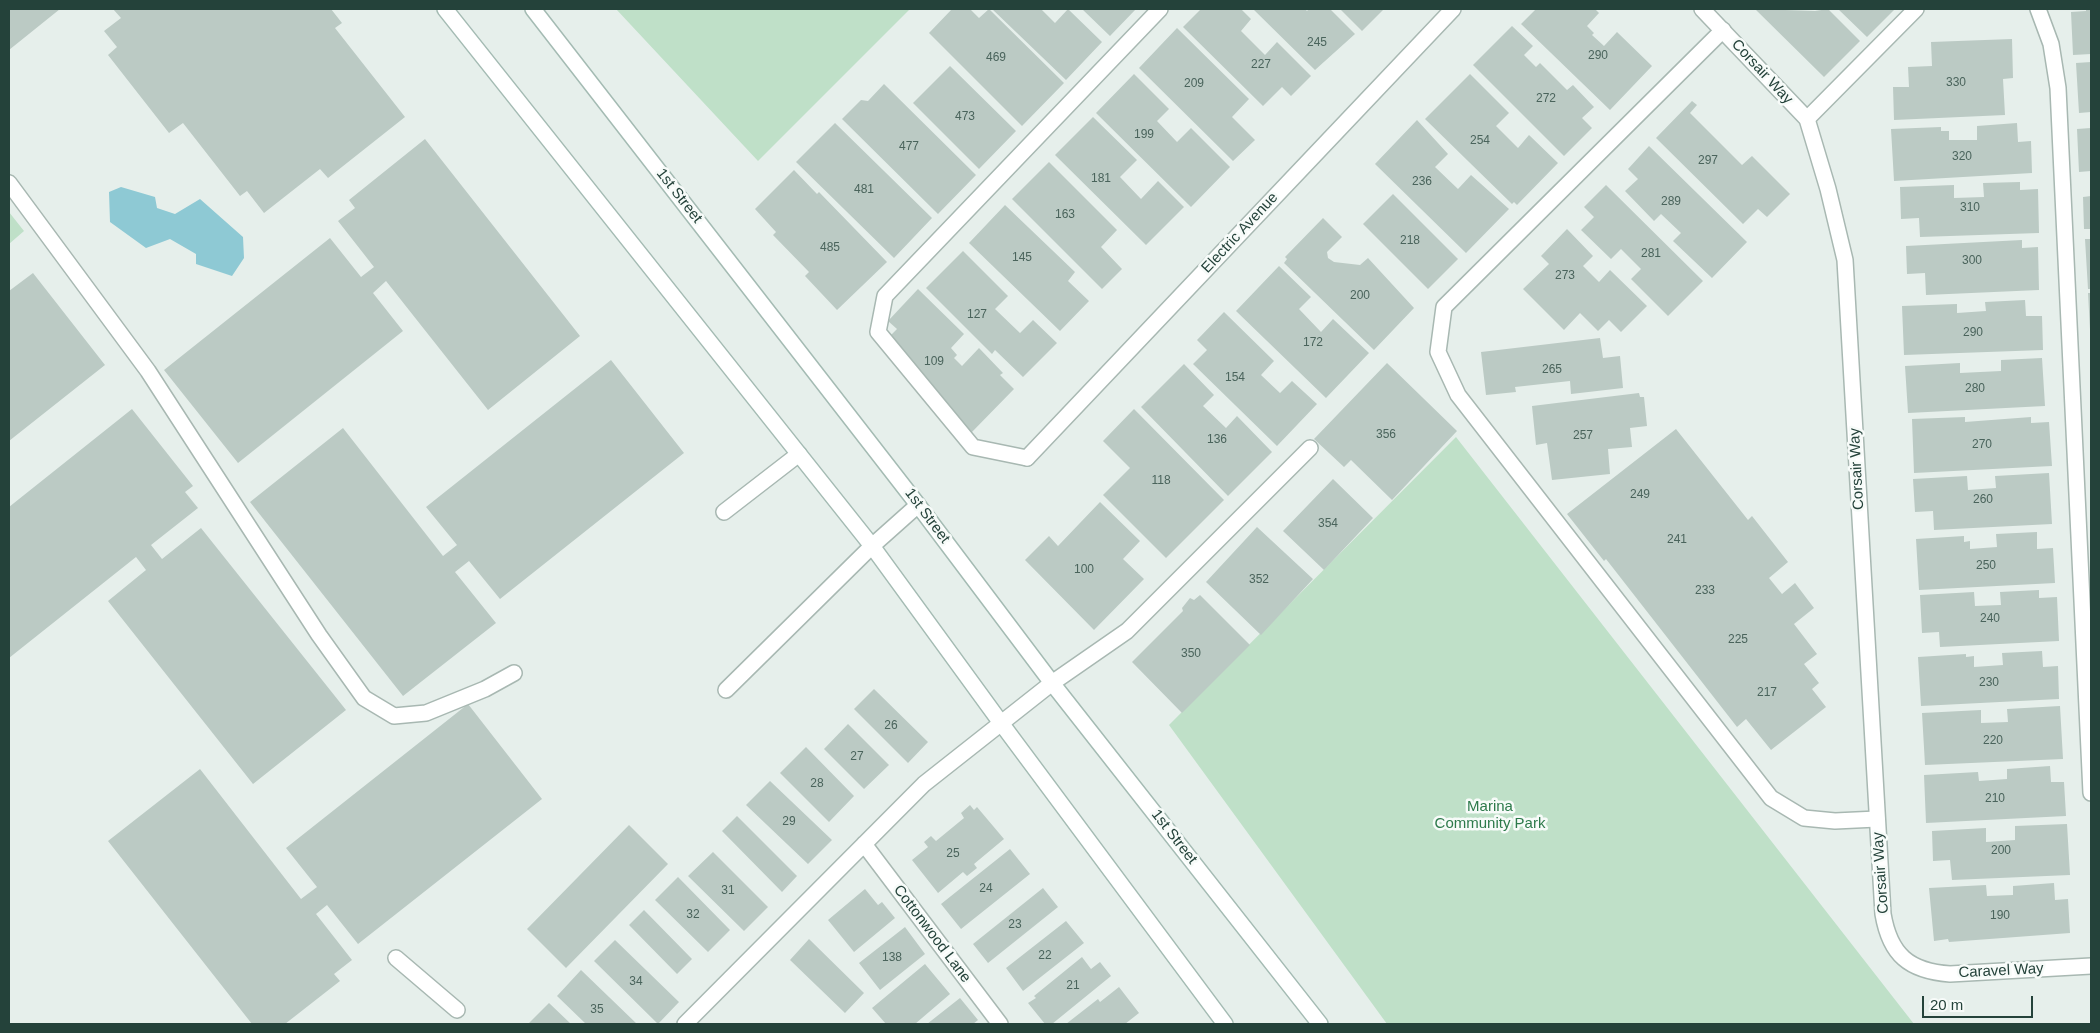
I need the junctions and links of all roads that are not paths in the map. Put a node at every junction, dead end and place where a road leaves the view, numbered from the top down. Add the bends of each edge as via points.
1 (445, 9) edge
2 (533, 9) edge
3 (1160, 9) edge
4 (1453, 9) edge
5 (1702, 9) edge
6 (1916, 9) edge
7 (2038, 9) edge
8 (1722, 30) junction
9 (1807, 119) junction
10 (9, 183) edge
11 (1310, 448) dead end
12 (799, 454) junction
13 (918, 505) junction
14 (724, 512) dead end
15 (872, 546) junction
16 (514, 673) dead end
17 (1052, 683) junction
18 (726, 690) dead end
19 (1001, 723) junction
20 (2091, 793) edge
21 (1877, 819) junction
22 (864, 844) junction
23 (396, 958) dead end
24 (1911, 966) joint
25 (2091, 966) edge
26 (457, 1010) dead end
27 (685, 1024) edge
28 (1000, 1024) edge
29 (1225, 1024) edge
30 (1320, 1024) edge

1 - 12 main road
2 - 13 main road, 1st Street
3 - 4 main road, Electric Avenue via 885,296 878,332 973,447 1027,458
5 - 8 main road, Corsair Way
6 - 9 main road
7 - 20 main road via 2051,44 2058,88
8 - 9 main road, Corsair Way
8 - 21 main road via 1444,307 1438,352 1458,396 1772,798 1804,818 1835,821
9 - 21 main road, Corsair Way via 1845,260
10 - 16 main road via 148,371 319,635 364,698 394,716 426,713 485,689
11 - 17 main road via 1127,631
12 - 14 main road
12 - 15 main road
13 - 15 main road
13 - 17 main road, 1st Street
15 - 18 main road
15 - 19 main road
17 - 19 main road
17 - 30 main road, 1st Street
19 - 22 main road via 924,784
19 - 29 main road
21 - 24 main road, Corsair Way via 1886,934 1896,952
22 - 27 main road
22 - 28 main road, Cottonwood Lane
23 - 26 main road
24 - 25 main road, Caravel Way via 1930,973 1950,974

